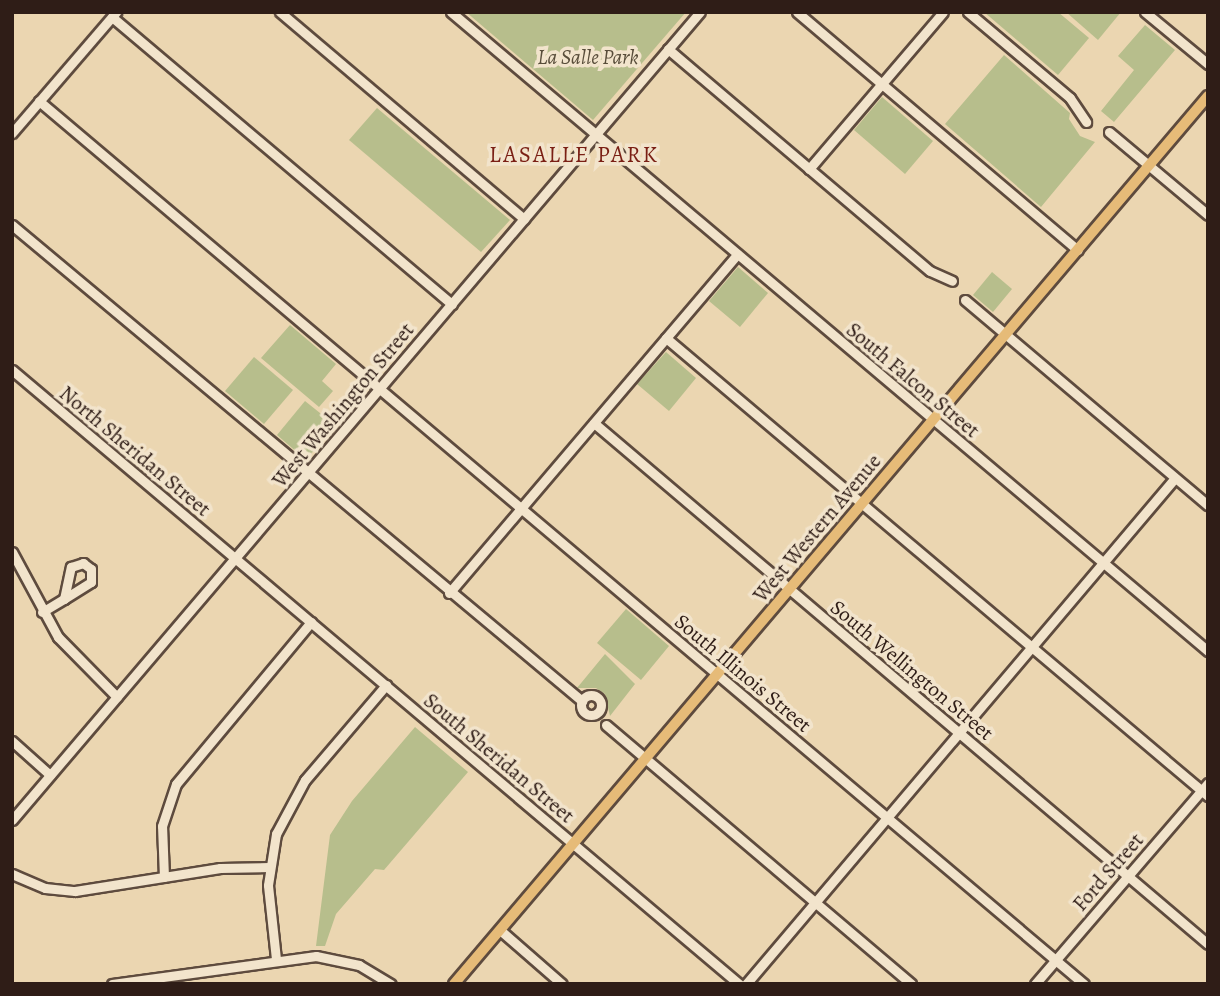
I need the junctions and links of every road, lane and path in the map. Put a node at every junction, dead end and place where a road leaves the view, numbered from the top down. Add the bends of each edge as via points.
1 (280, 12) edge
2 (452, 12) edge
3 (700, 12) edge
4 (797, 12) edge
5 (943, 12) edge
6 (968, 12) edge
7 (1145, 12) edge
8 (114, 15) edge
9 (668, 49) junction
10 (1208, 64) edge
11 (881, 84) junction
12 (1208, 96) edge
13 (39, 101) junction
14 (1086, 122) dead end
15 (1109, 132) dead end
16 (12, 134) edge
17 (596, 134) junction
18 (1149, 166) junction
19 (809, 169) junction
20 (1208, 215) edge
21 (524, 219) junction
22 (12, 225) edge
23 (1078, 250) junction
24 (738, 254) junction
25 (952, 281) dead end
26 (965, 300) dead end
27 (452, 304) junction
28 (1006, 335) junction
29 (666, 338) junction
30 (12, 370) edge
31 (380, 389) junction
32 (934, 420) junction
33 (594, 423) junction
34 (308, 473) junction
35 (1175, 478) junction
36 (862, 505) junction
37 (1208, 505) edge
38 (522, 508) junction
39 (12, 552) edge
40 (236, 559) junction
41 (1104, 563) junction
42 (790, 589) junction
43 (449, 593) junction
44 (64, 598) dead end
45 (42, 612) junction
46 (311, 622) junction
47 (1031, 648) junction
48 (1208, 651) edge
49 (718, 674) junction
50 (386, 685) junction
51 (117, 697) junction
52 (582, 701) dead end
53 (606, 725) dead end
54 (959, 733) junction
55 (12, 741) edge
56 (646, 759) junction
57 (50, 775) junction
58 (1208, 783) edge
59 (1204, 794) edge
60 (887, 818) junction
61 (12, 820) edge
62 (573, 844) junction
63 (269, 867) junction
64 (12, 874) edge
65 (1128, 876) junction
66 (164, 877) junction
67 (814, 902) junction
68 (499, 930) junction
69 (1208, 944) edge
70 (276, 959) junction
71 (1055, 960) junction
72 (112, 984) edge
73 (391, 984) edge
74 (454, 984) edge
75 (562, 984) edge
76 (739, 984) edge
77 (746, 984) edge
78 (911, 984) edge
79 (1035, 984) edge
80 (1084, 984) edge

1 - 21 street
2 - 17 street, South Falcon Street
3 - 9 street, West Washington Street
4 - 11 street
5 - 11 street
6 - 14 street via 1070,97
7 - 10 street
8 - 13 street
8 - 27 street
9 - 17 street, West Washington Street
9 - 19 street
11 - 19 street
11 - 23 street
12 - 18 main road, West Western Avenue
13 - 16 street
13 - 31 street, South Illinois Street
15 - 18 street
17 - 21 street, West Washington Street
17 - 24 street, South Falcon Street
18 - 20 street
18 - 23 main road, West Western Avenue
19 - 25 street via 929,271
21 - 27 street, West Washington Street
22 - 34 street
23 - 28 main road, West Western Avenue
24 - 29 street
24 - 32 street, South Falcon Street
26 - 28 street
27 - 31 street, West Washington Street
28 - 32 main road, West Western Avenue
28 - 35 street
29 - 33 street
29 - 36 street
30 - 40 street, North Sheridan Street
31 - 34 street, West Washington Street
31 - 38 street, South Illinois Street
32 - 36 main road, West Western Avenue
32 - 41 street, South Falcon Street
33 - 38 street
33 - 42 street, South Wellington Street
34 - 40 street, West Washington Street
34 - 43 street
35 - 37 street
35 - 41 street
36 - 42 main road, West Western Avenue
36 - 47 street
38 - 43 street
38 - 49 street, South Illinois Street
39 - 45 street
40 - 46 street, South Sheridan Street
40 - 51 street, West Washington Street
41 - 47 street
41 - 48 street, South Falcon Street
42 - 49 main road, West Western Avenue
42 - 54 street, South Wellington Street
43 - 52 street
44 - 45 street
45 - 51 street via 71,654
46 - 50 street, South Sheridan Street
46 - 66 street via 176,784 162,826
47 - 54 street
47 - 59 street
49 - 56 main road, West Western Avenue
49 - 60 street, South Illinois Street
50 - 62 street, South Sheridan Street
50 - 63 street via 294,796 276,834
51 - 57 street, West Washington Street
53 - 56 street
54 - 60 street
54 - 65 street, South Wellington Street
55 - 57 street
56 - 62 main road, West Western Avenue
56 - 67 street
57 - 61 street, West Washington Street
58 - 59 street, Ford Street
59 - 65 street, Ford Street
60 - 67 street
60 - 71 street, South Illinois Street
62 - 68 main road, West Western Avenue
62 - 76 street, South Sheridan Street
63 - 66 street via 237,866
63 - 70 street
64 - 66 street via 45,888 75,891
65 - 69 street, South Wellington Street
65 - 71 street, Ford Street
67 - 77 street
67 - 78 street
68 - 74 main road, West Western Avenue
68 - 75 street
70 - 72 street
70 - 73 street via 332,957 359,965
71 - 79 street, Ford Street
71 - 80 street, South Illinois Street

